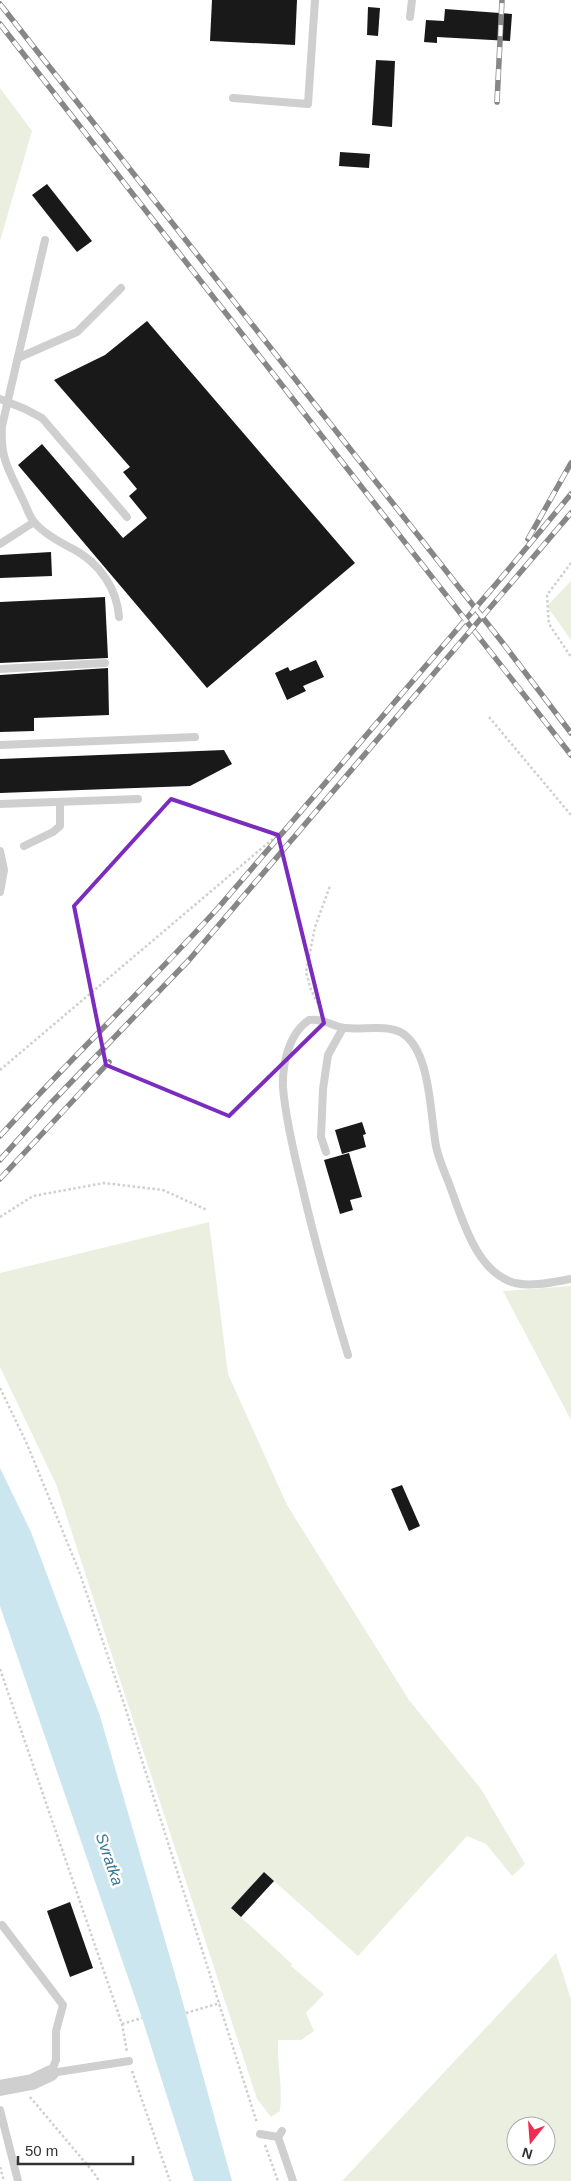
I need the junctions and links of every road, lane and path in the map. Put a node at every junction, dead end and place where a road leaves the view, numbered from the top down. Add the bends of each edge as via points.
1 (314, 0) edge
2 (412, 0) edge
3 (410, 17) dead end
4 (233, 98) dead end
5 (45, 240) dead end
6 (121, 288) dead end
7 (18, 358) junction
8 (4, 400) edge
9 (127, 517) dead end
10 (34, 522) junction
11 (0, 544) edge
12 (571, 563) edge
13 (119, 617) dead end
14 (571, 657) edge
15 (105, 663) dead end
16 (0, 669) edge
17 (489, 717) dead end
18 (195, 737) dead end
19 (0, 745) edge
20 (138, 799) dead end
21 (60, 802) junction
22 (0, 804) edge
23 (571, 815) edge
24 (281, 832) dead end
25 (24, 846) dead end
26 (0, 851) edge
27 (330, 886) dead end
28 (0, 892) edge
29 (326, 1021) junction
30 (343, 1028) junction
31 (0, 1070) edge
32 (326, 1152) dead end
33 (207, 1210) dead end
34 (0, 1217) edge
35 (571, 1279) edge
36 (348, 1355) dead end
37 (0, 1388) edge
38 (0, 1670) edge
39 (2, 1925) dead end
40 (220, 2003) junction
41 (186, 2013) dead end
42 (142, 2018) dead end
43 (122, 2024) junction
44 (129, 2061) junction
45 (51, 2073) junction
46 (20, 2085) junction
47 (0, 2088) edge
48 (0, 2110) edge
49 (260, 2134) junction
50 (0, 2167) edge
51 (4, 2181) edge
52 (18, 2181) edge
53 (98, 2181) edge
54 (170, 2181) edge
55 (278, 2181) edge
56 (293, 2181) edge

1 - 4 lane via 308,104
2 - 3 lane
5 - 7 lane
6 - 7 lane via 77,332
7 - 8 lane
8 - 9 lane via 42,418
8 - 10 lane via 2,451 5,464
10 - 11 lane
10 - 13 lane via 92,563 113,589
12 - 14 path via 547,595 549,624
15 - 16 lane
17 - 23 path
18 - 19 lane
20 - 21 lane
21 - 22 lane
21 - 25 lane via 60,826
24 - 31 path
26 - 28 lane via 4,870
27 - 29 path via 315,927 306,972
29 - 30 lane
29 - 36 lane via 310,1020 297,1032 289,1047 283,1087 308,1212
30 - 32 lane via 328,1056 323,1089 321,1137
30 - 35 lane via 390,1029 411,1041 418,1052 437,1148 447,1179 469,1234 491,1268 507,1280 524,1284
33 - 34 path via 163,1190 104,1183 33,1196
37 - 40 path via 27,1444 79,1571
38 - 43 path
39 - 45 lane via 63,2005 56,2031 56,2060
40 - 41 path
40 - 49 path
42 - 43 path
43 - 44 path
44 - 45 lane
44 - 54 path
45 - 46 street
46 - 47 street
46 - 53 path
48 - 52 lane
49 - 55 path
49 - 56 lane via 280,2134
50 - 51 path

